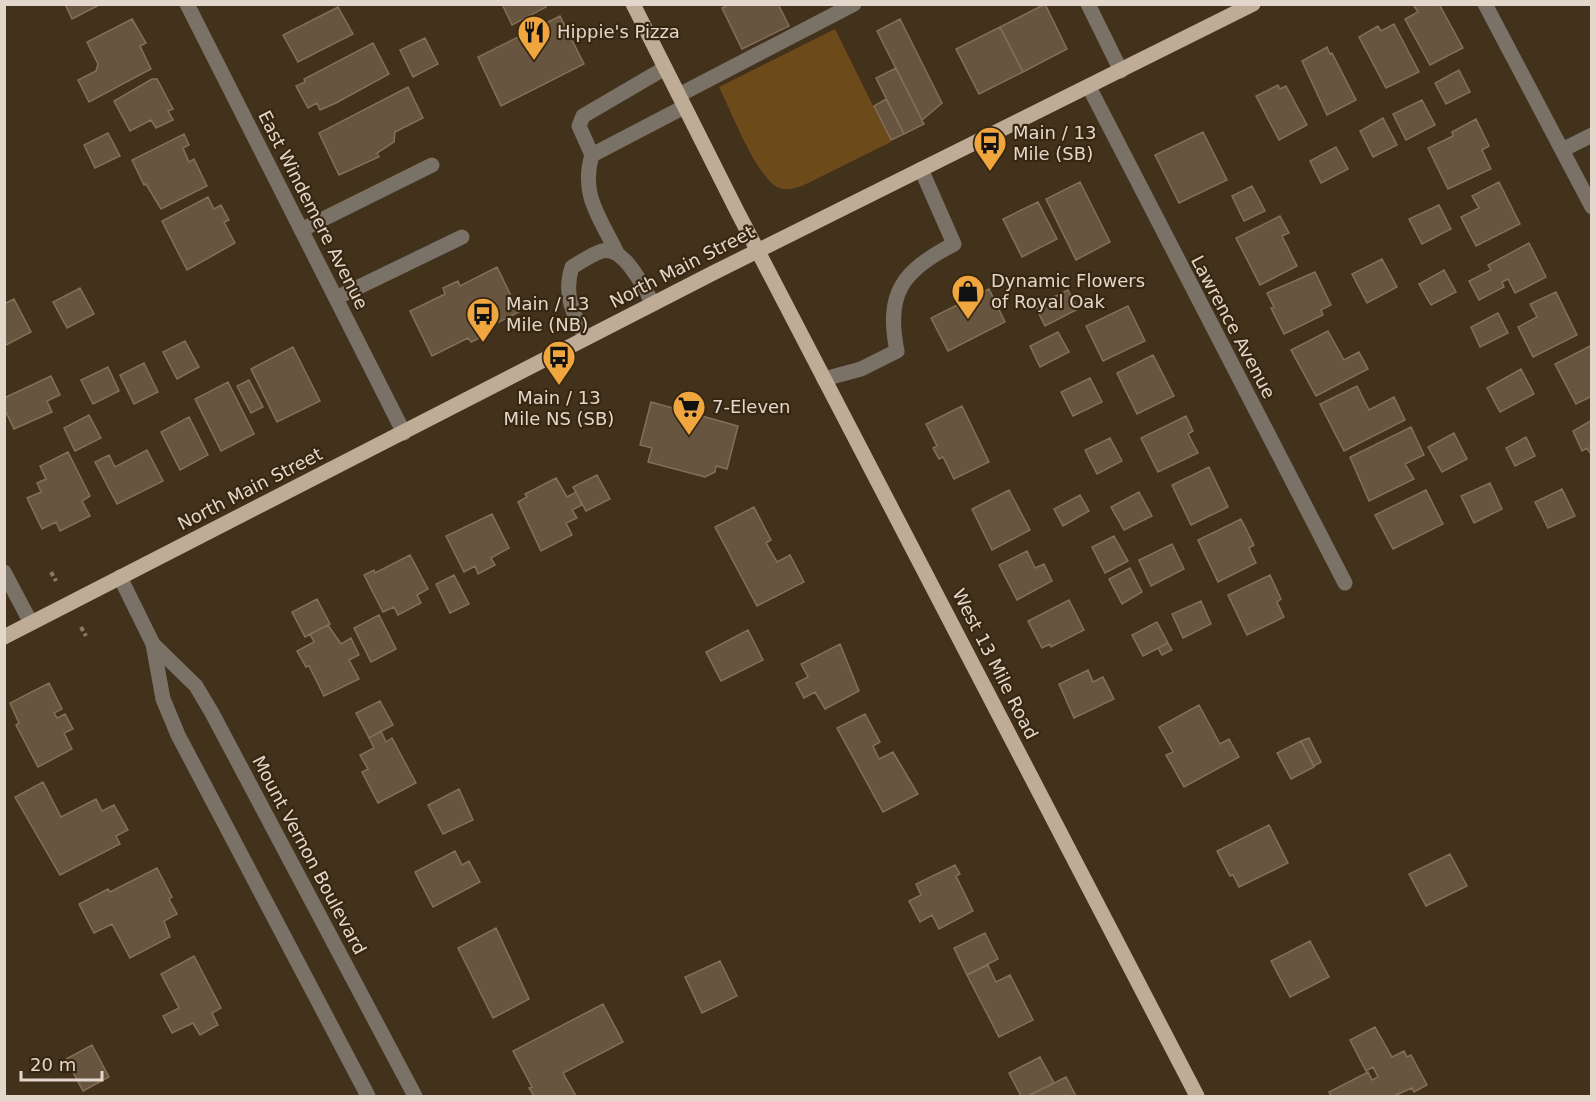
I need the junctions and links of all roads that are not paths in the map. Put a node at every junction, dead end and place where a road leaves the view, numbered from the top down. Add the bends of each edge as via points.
1 (187, 4) edge
2 (633, 4) edge
3 (854, 4) edge
4 (1088, 4) edge
5 (1253, 4) edge
6 (1485, 4) edge
7 (664, 68) junction
8 (1121, 71) junction
9 (1089, 87) junction
10 (682, 101) junction
11 (1592, 135) edge
12 (1562, 150) junction
13 (592, 155) junction
14 (432, 165) dead end
15 (921, 169) junction
16 (1592, 207) edge
17 (301, 230) junction
18 (462, 237) dead end
19 (758, 250) junction
20 (617, 253) junction
21 (336, 298) junction
22 (653, 304) junction
23 (586, 338) junction
24 (824, 379) junction
25 (404, 433) junction
26 (4, 572) edge
27 (120, 577) junction
28 (1345, 584) dead end
29 (31, 623) junction
30 (4, 636) edge
31 (153, 644) junction
32 (368, 1096) edge
33 (415, 1096) edge
34 (1197, 1096) edge

1 - 17 street, East Windemere Avenue
2 - 7 main road, West 13 Mile Road
3 - 10 street
4 - 8 street
5 - 8 main road, North Main Street
6 - 12 street
7 - 10 main road, West 13 Mile Road
7 - 13 street via 583,116 579,126
8 - 9 main road, North Main Street
9 - 15 main road, North Main Street
9 - 28 street, Lawrence Avenue
10 - 13 street
10 - 19 main road, West 13 Mile Road
11 - 12 street
12 - 16 street
13 - 20 street via 586,174 589,195
14 - 17 street
15 - 19 main road, North Main Street
15 - 24 street via 954,244 905,276 896,294 892,324 897,351 861,369
17 - 21 street, East Windemere Avenue
18 - 21 street
19 - 22 main road, North Main Street
19 - 24 main road, West 13 Mile Road
20 - 22 street via 636,274
20 - 23 street via 603,250 572,267 568,278 570,308
21 - 25 street, East Windemere Avenue
22 - 23 main road, North Main Street
23 - 25 main road, North Main Street
24 - 34 main road, West 13 Mile Road
25 - 27 main road, North Main Street
26 - 29 street
27 - 29 main road, North Main Street
27 - 31 street, Mount Vernon Boulevard
29 - 30 main road, North Main Street
31 - 32 street, Mount Vernon Boulevard via 163,699 178,735
31 - 33 street, Mount Vernon Boulevard via 195,686 212,713

